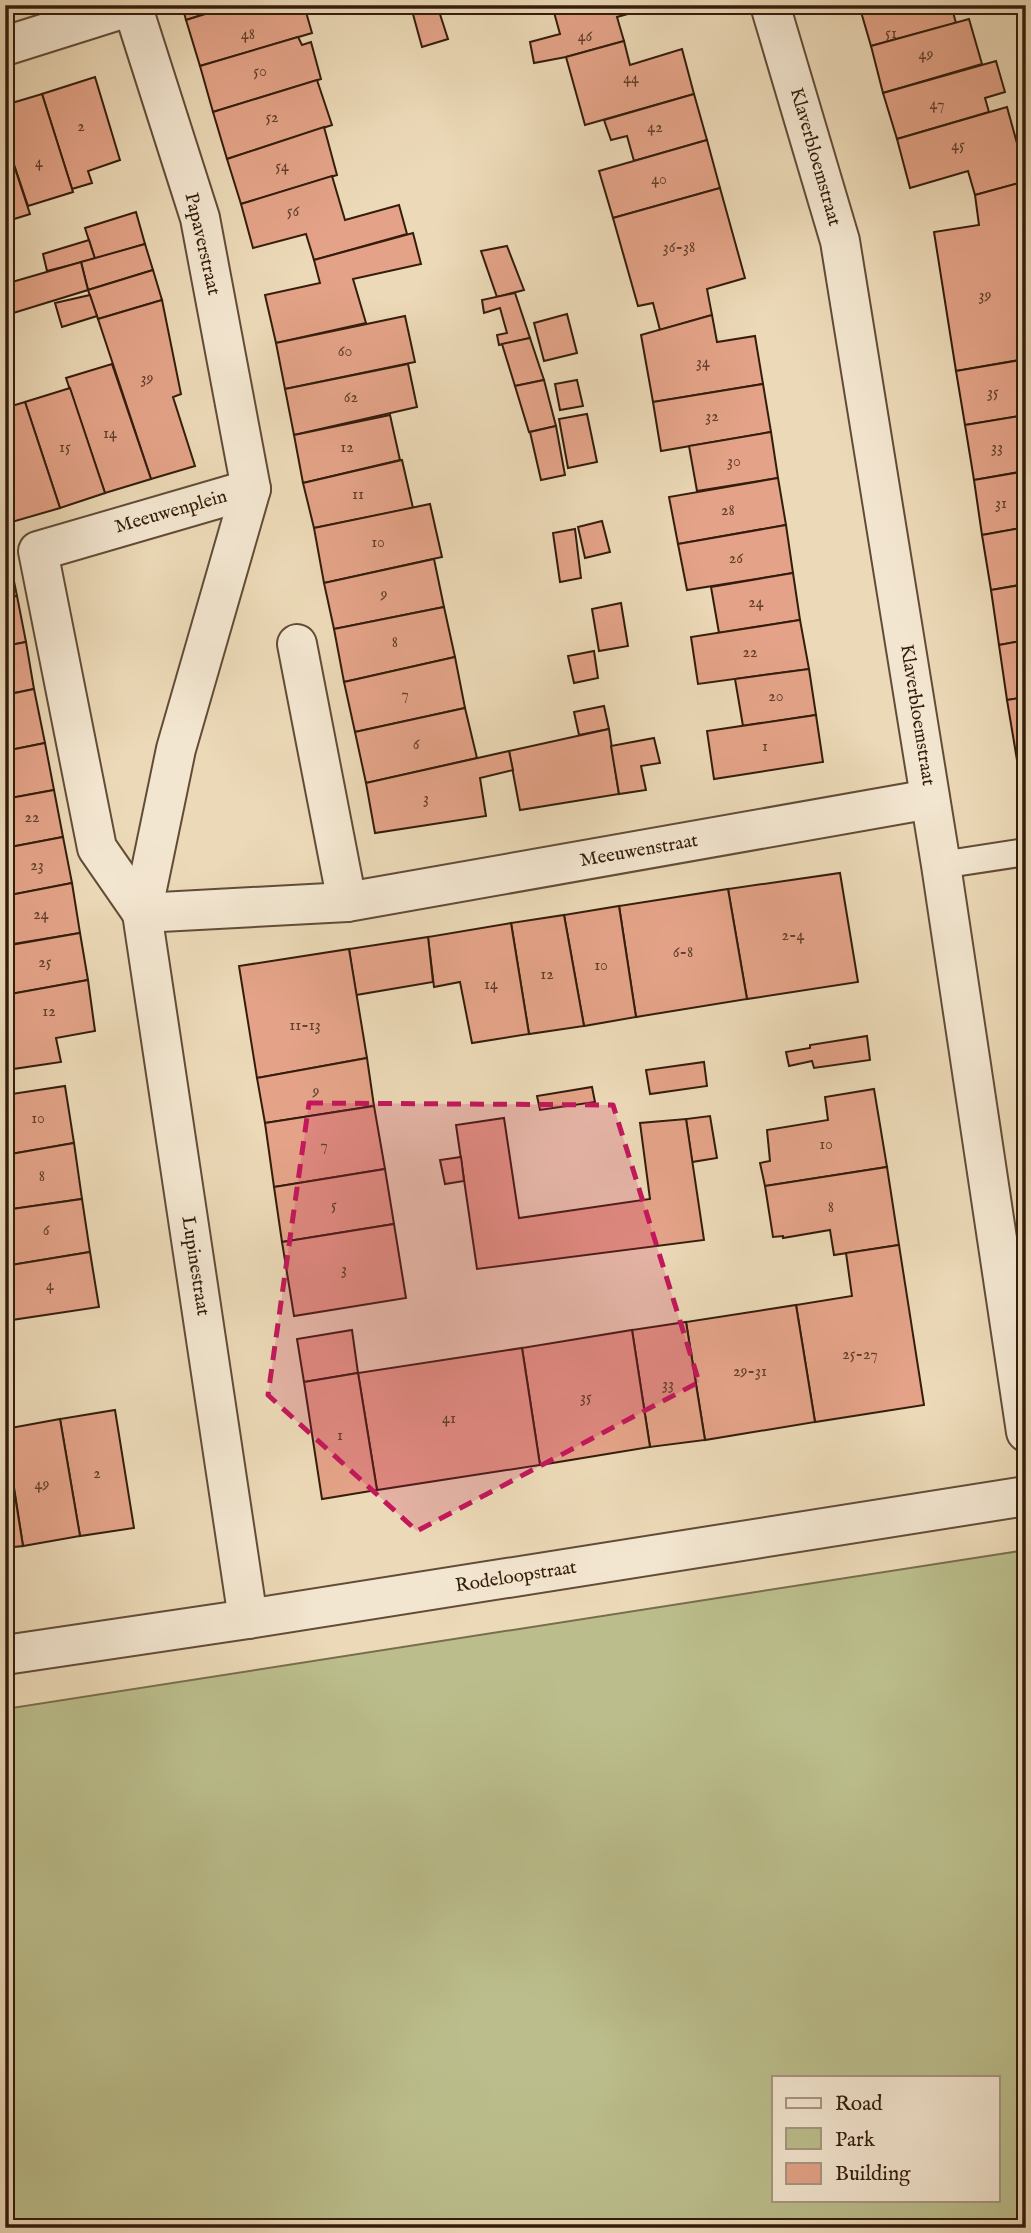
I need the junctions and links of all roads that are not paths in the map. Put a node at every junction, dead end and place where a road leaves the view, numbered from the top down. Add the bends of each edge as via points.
1 (132, 5) edge
2 (770, 5) edge
3 (5, 46) edge
4 (251, 489) junction
5 (297, 644) dead end
6 (930, 799) junction
7 (1026, 852) edge
8 (941, 865) junction
9 (347, 902) junction
10 (142, 913) junction
11 (1026, 1432) edge
12 (1026, 1496) edge
13 (248, 1619) junction
14 (5, 1655) edge

1 - 3 street
1 - 4 street, Papaverstraat via 200,219
2 - 6 street, Klaverbloemstraat via 840,241
4 - 10 street, Meeuwenplein via 176,749
4 - 10 street, Meeuwenplein via 38,551 97,848
5 - 9 street
6 - 8 street, Klaverbloemstraat
6 - 9 street, Meeuwenstraat
7 - 8 lane
8 - 11 street, Klaverbloemstraat
9 - 10 street
10 - 13 street, Lupinestraat
12 - 13 street, Rodeloopstraat
13 - 14 street, Rodeloopstraat

